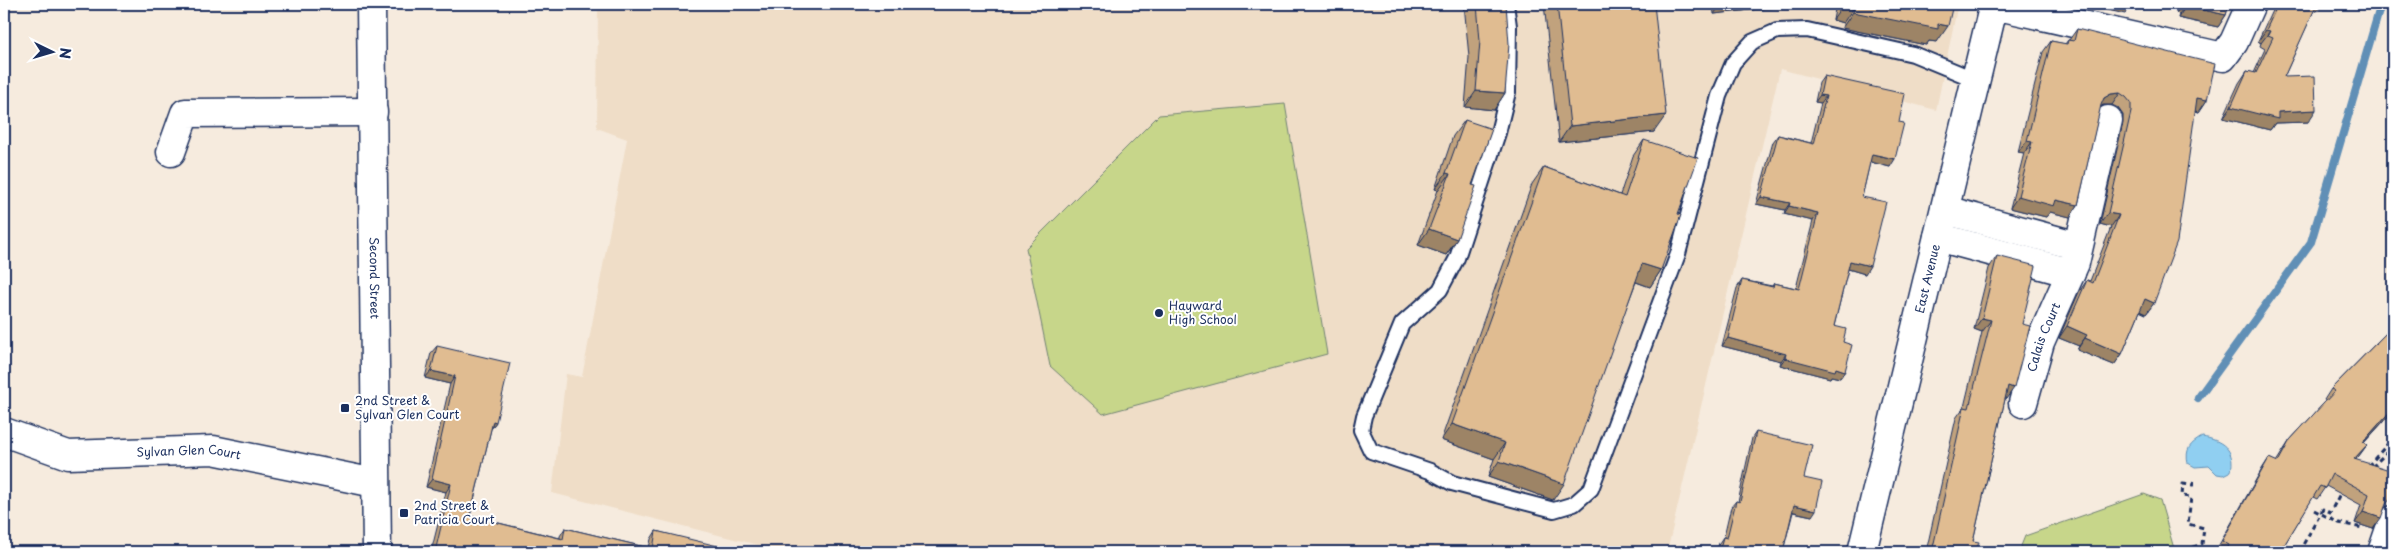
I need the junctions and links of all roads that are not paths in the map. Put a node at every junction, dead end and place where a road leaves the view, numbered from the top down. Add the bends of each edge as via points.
1 (371, 4) edge
2 (1506, 4) edge
3 (2250, 4) edge
4 (1994, 5) edge
5 (1976, 80) junction
6 (373, 112) junction
7 (2108, 120) dead end
8 (171, 152) dead end
9 (1945, 210) junction
10 (1938, 237) junction
11 (2078, 246) junction
12 (2071, 273) junction
13 (2024, 403) dead end
14 (4, 432) edge
15 (375, 483) junction
16 (2393, 520) edge
17 (377, 552) edge
18 (1862, 552) edge
19 (2382, 552) edge

1 - 6 street, Second Street
2 - 5 lane via 1508,92 1457,258 1440,290 1402,324 1361,430 1371,450 1430,471 1452,483 1554,510 1574,504 1591,489 1678,254 1719,96 1733,63 1752,42 1777,31 1807,30 1912,54
3 - 4 street via 2234,42 2223,57
4 - 5 street, East Avenue
5 - 9 street, East Avenue
6 - 8 street via 185,113
6 - 15 street, Second Street
7 - 11 street, Calais Court
9 - 10 street, East Avenue
9 - 11 street
10 - 12 street
10 - 18 street, East Avenue
11 - 12 street, Calais Court
12 - 13 street, Calais Court via 2040,342
14 - 15 street, Sylvan Glen Court via 68,455 213,450
15 - 17 street, Second Street
16 - 19 street

